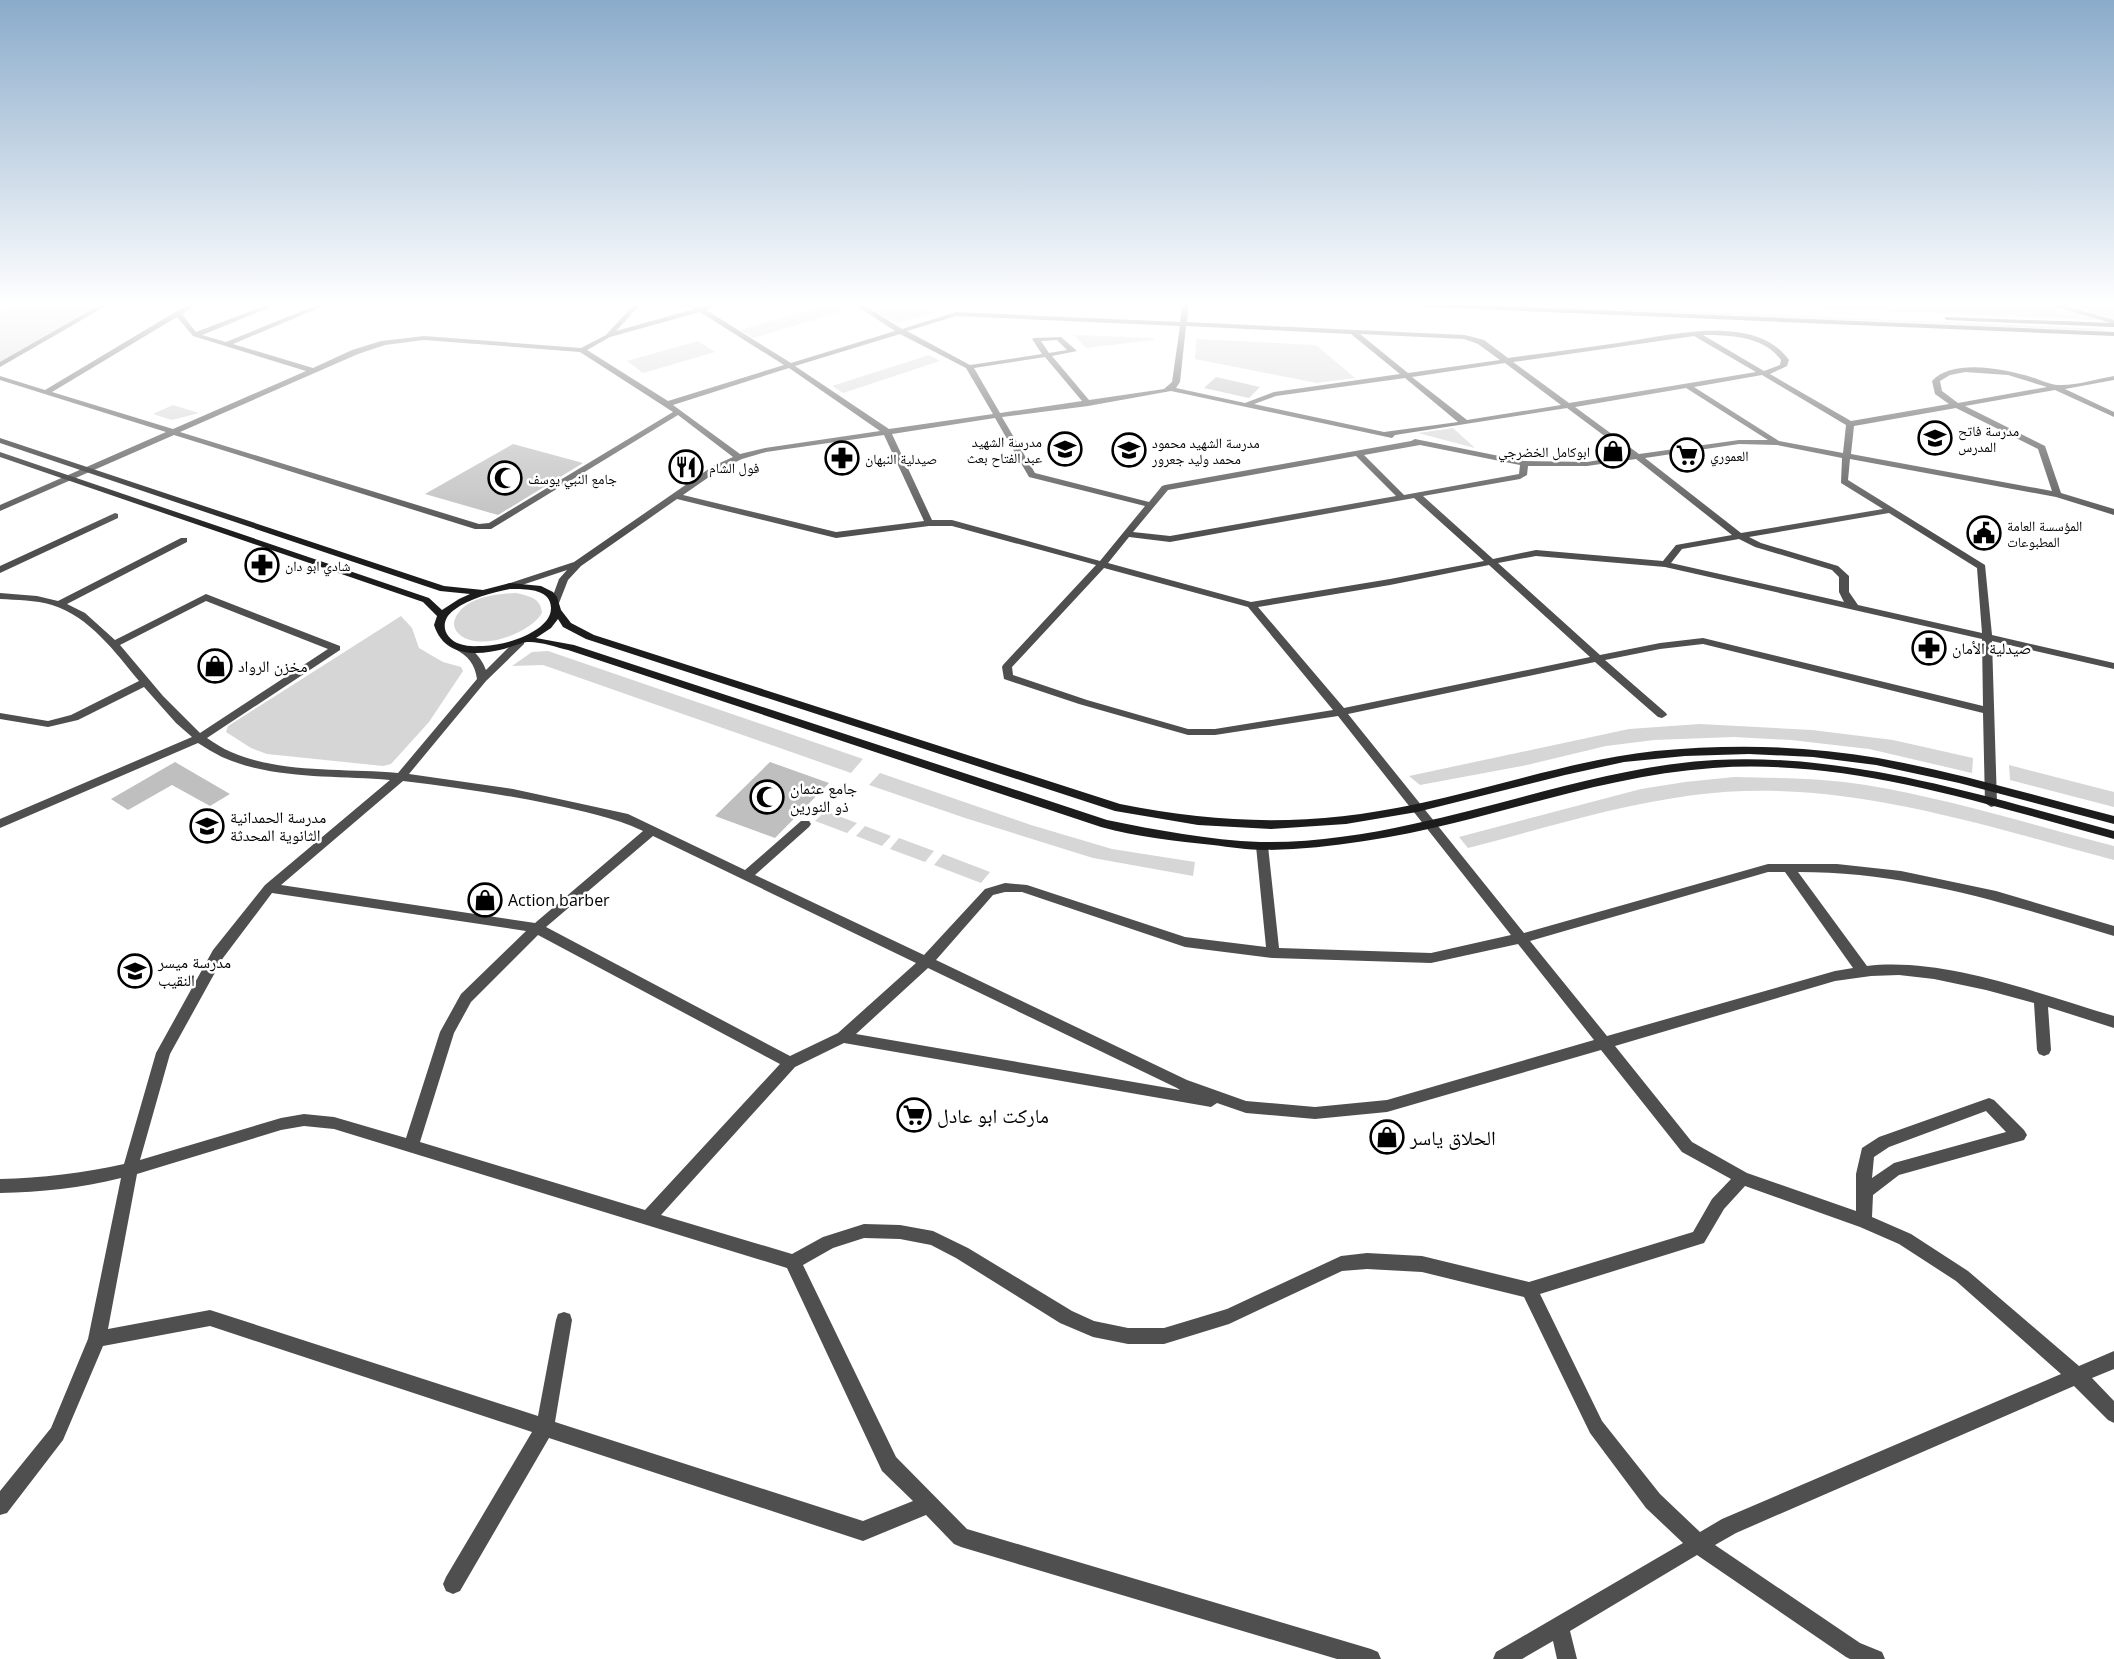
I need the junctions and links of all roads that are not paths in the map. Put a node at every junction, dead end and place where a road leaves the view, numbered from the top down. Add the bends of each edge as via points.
1 (5, 379) edge
2 (68, 379) edge
3 (291, 379) edge
4 (628, 379) edge
5 (747, 379) edge
6 (810, 379) edge
7 (977, 379) edge
8 (1067, 379) edge
9 (1176, 379) edge
10 (1375, 379) edge
11 (1411, 379) edge
12 (1532, 379) edge
13 (1729, 379) edge
14 (1772, 379) edge
15 (1938, 379) edge
16 (2028, 379) edge
17 (2106, 379) edge
18 (1688, 386) junction
19 (2058, 388) junction
20 (1170, 389) junction
21 (48, 391) junction
22 (667, 404) junction
23 (1088, 404) junction
24 (1246, 405) junction
25 (1955, 405) junction
26 (1568, 406) junction
27 (676, 413) junction
28 (2114, 415) edge
29 (999, 416) junction
30 (1465, 423) junction
31 (1850, 424) junction
32 (171, 432) junction
33 (887, 432) junction
34 (1386, 434) junction
35 (0, 440) edge
36 (1421, 442) junction
37 (1777, 443) junction
38 (0, 454) edge
39 (1358, 454) junction
40 (739, 456) junction
41 (1847, 456) junction
42 (1638, 457) junction
43 (1524, 463) junction
44 (88, 470) junction
45 (69, 478) junction
46 (1416, 495) junction
47 (2057, 495) junction
48 (675, 496) junction
49 (1403, 498) junction
50 (1152, 505) junction
51 (0, 508) edge
52 (1891, 510) junction
53 (2114, 512) edge
54 (115, 516) dead end
55 (929, 523) junction
56 (1126, 534) junction
57 (1739, 536) junction
58 (184, 540) dead end
59 (1492, 562) junction
60 (578, 564) junction
61 (1665, 564) junction
62 (1101, 565) junction
63 (0, 570) edge
64 (510, 586) junction
65 (480, 592) junction
66 (0, 596) edge
67 (60, 604) junction
68 (1251, 605) junction
69 (556, 606) junction
70 (1856, 607) junction
71 (442, 616) junction
72 (1987, 637) junction
73 (523, 640) junction
74 (113, 645) junction
75 (459, 647) junction
76 (1596, 659) junction
77 (2114, 666) edge
78 (482, 678) junction
79 (144, 683) junction
80 (1989, 711) junction
81 (1341, 712) junction
82 (1662, 715) dead end
83 (0, 716) edge
84 (200, 738) junction
85 (987, 765) junction
86 (401, 777) junction
87 (974, 780) junction
88 (1992, 789) junction
89 (1991, 802) junction
90 (1418, 808) junction
91 (2114, 820) edge
92 (0, 824) edge
93 (805, 824) dead end
94 (1431, 825) junction
95 (651, 830) junction
96 (2114, 835) edge
97 (1262, 846) junction
98 (1788, 868) junction
99 (746, 876) junction
100 (269, 888) junction
101 (537, 928) junction
102 (2114, 931) edge
103 (1522, 938) junction
104 (1273, 953) junction
105 (926, 962) junction
106 (1863, 971) junction
107 (2042, 1000) junction
108 (2114, 1022) edge
109 (843, 1037) junction
110 (1605, 1043) junction
111 (2044, 1050) dead end
112 (790, 1063) junction
113 (1246, 1107) junction
114 (411, 1147) junction
115 (130, 1169) junction
116 (1742, 1178) junction
117 (0, 1186) edge
118 (1865, 1192) junction
119 (648, 1218) junction
120 (1864, 1221) junction
121 (793, 1263) junction
122 (1529, 1290) junction
123 (564, 1320) dead end
124 (97, 1339) junction
125 (2114, 1360) edge
126 (2078, 1376) junction
127 (2114, 1414) edge
128 (545, 1428) junction
129 (928, 1504) junction
130 (0, 1506) edge
131 (1699, 1545) junction
132 (453, 1584) dead end
133 (1559, 1626) junction
134 (1371, 1659) edge
135 (1503, 1659) edge
136 (1567, 1659) edge
137 (1875, 1659) edge

1 - 21 street
2 - 21 street
3 - 32 street
4 - 22 street
5 - 22 street
6 - 33 street
7 - 29 street
8 - 23 street
9 - 20 street
10 - 24 street via 1274,394
11 - 30 street
12 - 26 street
13 - 18 street
14 - 31 street
15 - 25 street via 1935,384 1938,392
16 - 19 street
17 - 19 street
18 - 26 street
18 - 37 street
19 - 25 street
19 - 28 street
20 - 23 street
20 - 24 street
21 - 32 street
22 - 27 street
23 - 29 street
24 - 34 street
25 - 31 street
25 - 47 street via 2042,448
26 - 30 street
26 - 42 street
27 - 32 street via 491,526 478,526
27 - 40 street
29 - 33 street
29 - 50 street via 1032,475
30 - 34 street
31 - 41 street
32 - 44 street
33 - 40 street
33 - 55 street
34 - 36 street
35 - 44 street
36 - 39 street
36 - 43 street
37 - 41 street
37 - 42 street via 1740,442
38 - 45 street
39 - 49 street
39 - 50 street via 1165,488
40 - 48 street
41 - 47 street
41 - 52 street via 1844,481
42 - 43 street via 1587,464
42 - 57 street
43 - 46 street via 1523,475 1517,477
44 - 45 street
44 - 65 street via 443,589
45 - 51 street
45 - 71 street via 426,600
46 - 49 street
46 - 59 street
47 - 53 street
48 - 55 street via 836,535
48 - 60 street
49 - 56 street via 1170,539
50 - 56 street
52 - 57 street
52 - 72 street via 1982,567
54 - 63 street
55 - 62 street via 952,523
56 - 62 street
57 - 61 street via 1678,547
57 - 70 street via 1835,568 1844,576 1844,597
58 - 67 street
59 - 61 street via 1536,554
59 - 68 street
59 - 76 street
60 - 64 street
60 - 69 street via 560,585
61 - 70 street
62 - 68 street
62 - 81 street via 1007,667 1008,677 1188,732 1215,732
64 - 65 street
64 - 69 street via 539,589 550,594
65 - 71 street
66 - 67 street
67 - 74 street via 85,619
68 - 81 street
69 - 73 street via 548,626
69 - 85 street via 567,626 590,637
70 - 72 street
71 - 75 street via 440,634
72 - 77 street
72 - 80 street
73 - 75 street via 488,649
73 - 78 street
73 - 87 street via 570,647
74 - 79 street
74 - 84 street via 206,597 336,648
75 - 78 street via 479,663
76 - 80 street via 1703,641
76 - 81 street
76 - 82 street
78 - 86 street
79 - 83 street via 74,718 48,724
79 - 84 street via 189,732
80 - 88 street
81 - 90 street
84 - 86 street via 225,754 261,765
84 - 92 street
85 - 87 street
85 - 90 street via 1119,808 1227,824 1299,823
86 - 95 street via 573,803 624,817
86 - 100 street
87 - 97 street via 1105,824 1171,837
88 - 89 street
88 - 90 street via 1906,767 1837,757 1706,750 1604,763
88 - 91 street
89 - 94 street via 1909,781 1844,771 1717,763 1614,777
89 - 96 street
90 - 94 street
93 - 99 street
94 - 97 street via 1365,837
94 - 103 street
95 - 99 street
95 - 101 street
97 - 104 street
98 - 102 street via 1837,868 1900,875 1996,896
98 - 103 street via 1768,868
98 - 106 street
99 - 105 street
100 - 101 street
100 - 115 street via 218,954 163,1053
101 - 112 street
101 - 114 street via 466,998 447,1032
103 - 104 street via 1431,958
103 - 110 street
104 - 105 street via 1185,942 1023,888 1005,886 989,892
105 - 109 street
105 - 113 street via 1182,1084
106 - 107 street via 1906,970 1985,983
106 - 110 street
107 - 108 street
107 - 111 street
109 - 112 street
109 - 113 street
110 - 113 street via 1387,1106 1315,1113
110 - 116 street via 1687,1147
112 - 119 street
114 - 115 street via 334,1123 304,1120
114 - 119 street
115 - 117 street via 21,1187
115 - 124 street
116 - 120 street
116 - 122 street via 1718,1204 1698,1238
118 - 118 street via 1867,1153 1884,1142 1989,1104 2019,1135 1894,1170
118 - 120 street
119 - 121 street
120 - 126 street via 1905,1239 1962,1276
121 - 122 street via 829,1242 864,1231 933,1238 1066,1317 1093,1329 1128,1336 1164,1336 1230,1316 1341,1264 1367,1261 1422,1264
121 - 129 street via 889,1464
122 - 131 street via 1596,1427 1653,1501
123 - 128 street
124 - 128 street via 210,1318
124 - 130 street via 57,1434
125 - 126 street
126 - 127 street
126 - 131 street via 1729,1526
128 - 129 street via 863,1531
128 - 132 street
129 - 134 street via 961,1537
131 - 133 street
131 - 137 street via 1853,1650
133 - 135 street
133 - 136 street

